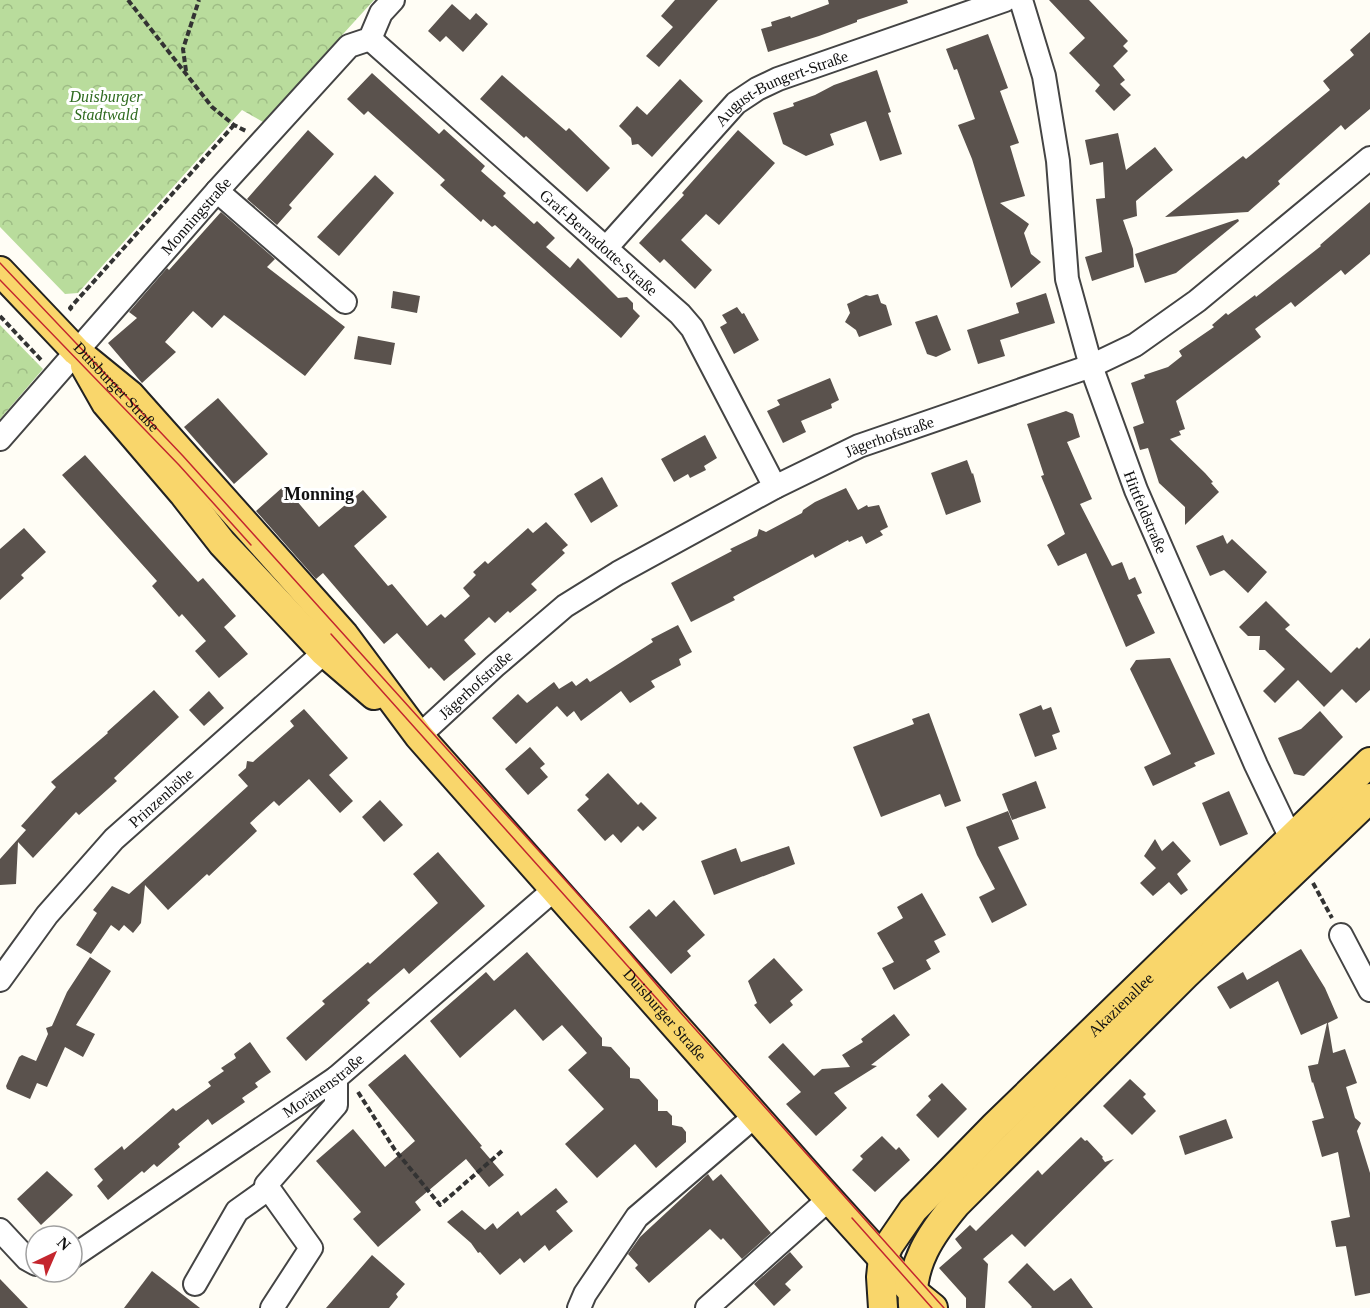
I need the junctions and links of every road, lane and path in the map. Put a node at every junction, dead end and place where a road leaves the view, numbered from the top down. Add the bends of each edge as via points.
1 (128, 0) edge
2 (200, 0) edge
3 (393, 0) edge
4 (1005, 0) edge
5 (1021, 0) edge
6 (370, 39) junction
7 (186, 72) junction
8 (234, 125) junction
9 (262, 141) junction
10 (1370, 158) edge
11 (217, 191) junction
12 (606, 248) junction
13 (0, 271) edge
14 (345, 302) dead end
15 (85, 342) junction
16 (1090, 366) junction
17 (0, 439) edge
18 (776, 488) junction
19 (235, 512) junction
20 (208, 525) junction
21 (334, 643) junction
22 (419, 736) junction
23 (1370, 762) edge
24 (1370, 798) edge
25 (1291, 837) junction
26 (1303, 863) junction
27 (556, 888) junction
28 (1341, 935) joint
29 (0, 980) edge
30 (1370, 990) edge
31 (340, 1074) junction
32 (755, 1116) junction
33 (502, 1151) dead end
34 (268, 1189) junction
35 (829, 1198) junction
36 (0, 1230) edge
37 (84, 1249) edge
38 (24, 1256) edge
39 (883, 1258) junction
40 (195, 1284) dead end
41 (920, 1304) edge
42 (272, 1308) edge
43 (579, 1308) edge
44 (707, 1308) edge
45 (883, 1308) edge

1 - 7 path
2 - 7 path via 183,49
3 - 6 street via 381,13
4 - 12 street, August-Bungert-Straße via 757,89 736,104
5 - 16 street, Hittfeldstraße via 1044,76 1058,161 1067,279
6 - 9 street, Monningstraße via 349,46
6 - 12 street, Graf-Bernadotte-Straße
7 - 8 path via 212,107
8 - 9 path
8 - 15 path via 70,308
9 - 11 street, Monningstraße
10 - 16 street, Jägerhofstraße via 1197,301 1135,345
11 - 14 street
11 - 15 street, Monningstraße
12 - 18 street, Graf-Bernadotte-Straße via 692,328
13 - 15 main road
15 - 17 street, Monningstraße
15 - 19 main road, Duisburger Straße
15 - 20 main road, Duisburger Straße via 106,403
16 - 18 street, Jägerhofstraße via 859,446
16 - 25 street, Hittfeldstraße via 1136,490
18 - 22 street, Jägerhofstraße via 565,606
19 - 20 street
19 - 21 main road, Duisburger Straße
20 - 21 main road, Duisburger Straße via 222,543
21 - 22 main road, Duisburger Straße
21 - 29 street, Prinzenhöhe via 114,839 47,915
22 - 27 main road, Duisburger Straße
23 - 25 main road, Akazienallee
24 - 26 main road, Akazienallee
25 - 26 street, Hittfeldstraße
25 - 39 main road, Akazienallee via 913,1210
26 - 28 path
26 - 41 main road, Akazienallee via 956,1204 923,1250 915,1275
27 - 31 street, Moränenstraße
27 - 32 main road, Duisburger Straße
28 - 30 street
31 - 33 path via 440,1205
31 - 34 street via 336,1105 266,1185
31 - 37 street, Moränenstraße
32 - 35 main road, Duisburger Straße
32 - 43 street via 637,1217
34 - 40 street via 237,1211
34 - 42 street via 310,1248
35 - 39 main road, Duisburger Straße
35 - 44 street
36 - 38 street
39 - 41 main road, Duisburger Straße
39 - 45 main road

